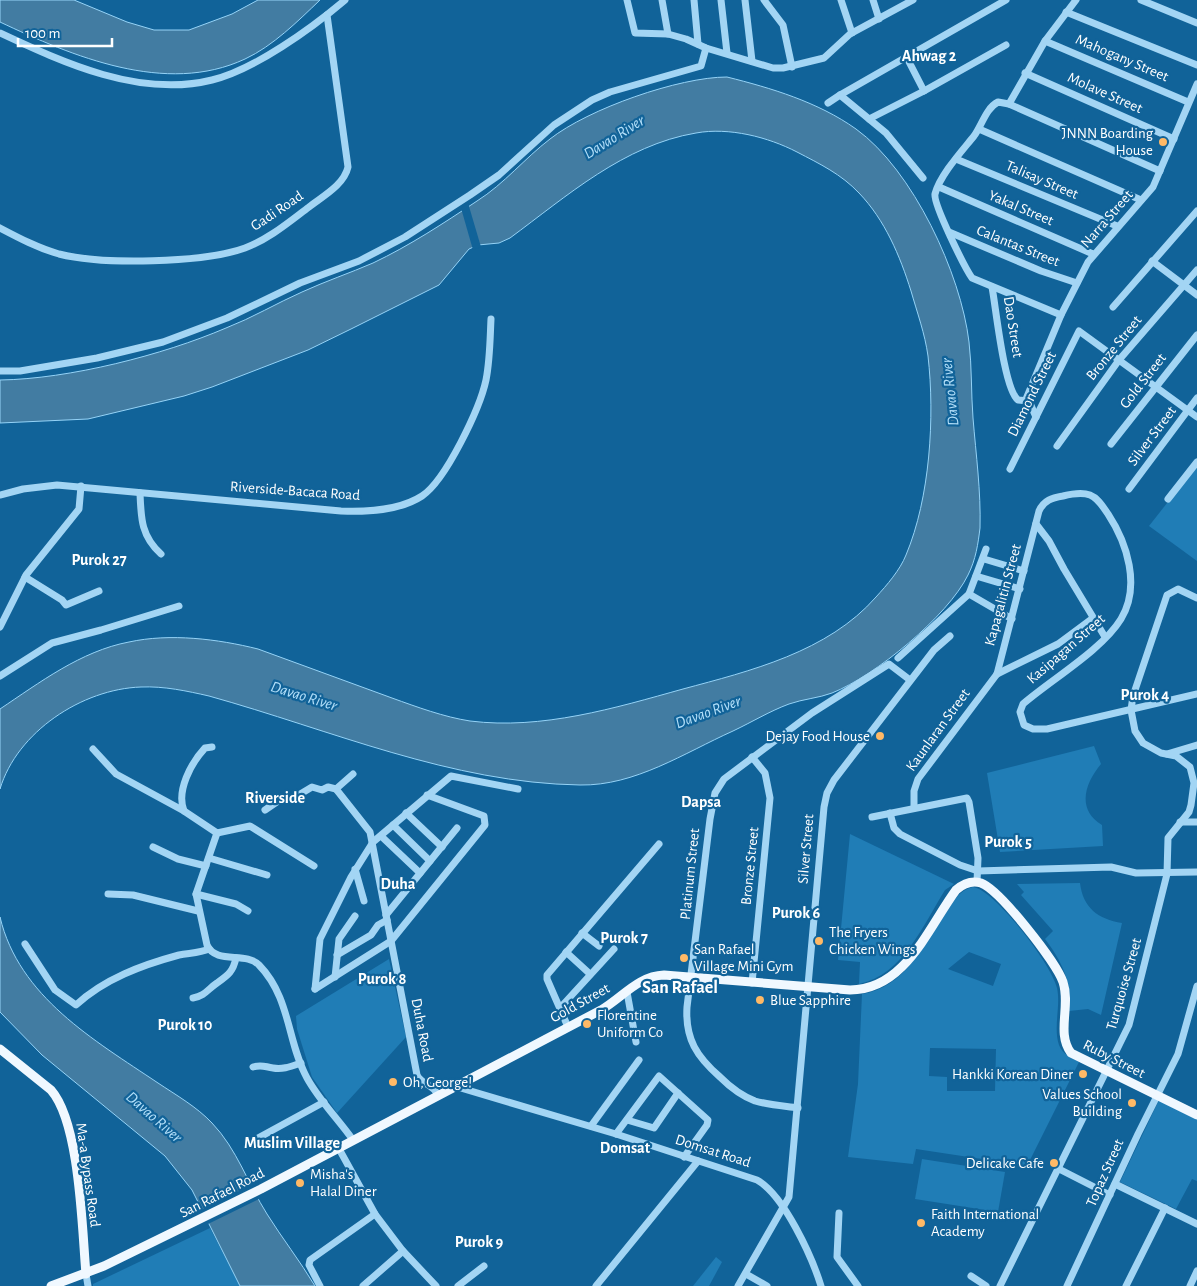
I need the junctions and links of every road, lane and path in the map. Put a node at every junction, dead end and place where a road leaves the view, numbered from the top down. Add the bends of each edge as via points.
1 (345, 0) edge
2 (627, 0) edge
3 (662, 0) edge
4 (694, 0) edge
5 (721, 0) edge
6 (745, 0) edge
7 (764, 0) edge
8 (842, 0) edge
9 (873, 0) edge
10 (913, 0) edge
11 (1006, 0) edge
12 (1076, 0) edge
13 (1141, 0) edge
14 (1066, 12) junction
15 (327, 15) junction
16 (879, 19) junction
17 (1197, 23) edge
18 (0, 33) edge
19 (668, 34) junction
20 (852, 34) junction
21 (1045, 41) junction
22 (698, 44) junction
23 (1006, 45) dead end
24 (706, 48) junction
25 (727, 53) junction
26 (906, 56) junction
27 (752, 61) junction
28 (1197, 65) edge
29 (792, 67) junction
30 (1025, 73) junction
31 (1197, 84) edge
32 (924, 92) junction
33 (840, 94) junction
34 (1188, 102) junction
35 (828, 104) dead end
36 (1009, 104) junction
37 (869, 119) junction
38 (979, 129) junction
39 (1174, 139) junction
40 (956, 159) junction
41 (1160, 171) junction
42 (923, 178) dead end
43 (938, 187) junction
44 (1142, 200) junction
45 (1197, 211) edge
46 (1117, 226) junction
47 (0, 228) edge
48 (949, 232) junction
49 (1093, 254) junction
50 (1152, 260) junction
51 (1197, 270) edge
52 (1078, 283) junction
53 (1184, 285) junction
54 (992, 286) junction
55 (1197, 295) edge
56 (1113, 307) dead end
57 (1061, 315) junction
58 (492, 319) dead end
59 (1197, 335) edge
60 (1119, 360) junction
61 (0, 371) edge
62 (1154, 387) junction
63 (1197, 398) edge
64 (1026, 399) junction
65 (1188, 410) junction
66 (1036, 417) junction
67 (1197, 417) edge
68 (1111, 444) dead end
69 (1057, 446) dead end
70 (1197, 462) edge
71 (1010, 469) dead end
72 (81, 486) junction
73 (1128, 489) dead end
74 (140, 493) junction
75 (0, 495) edge
76 (1168, 499) dead end
77 (1036, 524) junction
78 (986, 549) dead end
79 (161, 554) dead end
80 (984, 559) junction
81 (1024, 571) junction
82 (976, 576) junction
83 (25, 577) junction
84 (1020, 589) junction
85 (99, 591) dead end
86 (969, 594) junction
87 (1197, 598) edge
88 (179, 606) dead end
89 (1093, 618) junction
90 (1012, 619) junction
91 (0, 627) edge
92 (950, 636) dead end
93 (1105, 638) junction
94 (898, 658) dead end
95 (997, 674) junction
96 (0, 676) edge
97 (910, 680) junction
98 (1197, 694) edge
99 (1131, 710) junction
100 (1197, 746) edge
101 (212, 747) dead end
102 (93, 750) dead end
103 (1167, 754) junction
104 (752, 757) junction
105 (353, 774) dead end
106 (336, 789) junction
107 (518, 789) dead end
108 (427, 795) junction
109 (914, 808) junction
110 (265, 810) dead end
111 (184, 811) junction
112 (406, 813) junction
113 (890, 813) junction
114 (872, 818) dead end
115 (1180, 822) junction
116 (1197, 822) edge
117 (393, 825) junction
118 (457, 828) dead end
119 (217, 833) junction
120 (381, 836) junction
121 (373, 842) junction
122 (659, 844) dead end
123 (442, 846) junction
124 (154, 847) dead end
125 (208, 858) junction
126 (430, 861) junction
127 (206, 866) junction
128 (314, 866) dead end
129 (355, 869) junction
130 (978, 871) junction
131 (1197, 872) edge
132 (420, 873) junction
133 (1167, 874) junction
134 (267, 875) dead end
135 (977, 882) junction
136 (108, 894) dead end
137 (196, 894) junction
138 (364, 901) dead end
139 (198, 911) junction
140 (248, 911) dead end
141 (355, 916) dead end
142 (386, 918) junction
143 (582, 933) junction
144 (391, 941) junction
145 (25, 944) dead end
146 (599, 946) dead end
147 (209, 949) junction
148 (614, 949) dead end
149 (566, 952) junction
150 (337, 955) junction
151 (236, 958) junction
152 (590, 974) junction
153 (335, 977) junction
154 (692, 977) junction
155 (752, 983) junction
156 (1197, 986) edge
157 (808, 987) junction
158 (627, 992) junction
159 (193, 998) dead end
160 (560, 1008) junction
161 (568, 1027) junction
162 (636, 1042) dead end
163 (0, 1049) edge
164 (639, 1060) dead end
165 (301, 1063) junction
166 (254, 1067) dead end
167 (1107, 1072) junction
168 (454, 1086) junction
169 (678, 1093) junction
170 (438, 1095) junction
171 (1157, 1095) junction
172 (324, 1102) junction
173 (798, 1108) junction
174 (1197, 1115) edge
175 (627, 1120) junction
176 (591, 1126) junction
177 (616, 1134) junction
178 (353, 1140) junction
179 (249, 1143) dead end
180 (338, 1147) junction
181 (684, 1157) junction
182 (698, 1161) junction
183 (1060, 1169) junction
184 (1115, 1184) junction
185 (1110, 1195) junction
186 (1164, 1208) junction
187 (784, 1209) junction
188 (839, 1213) dead end
189 (375, 1214) junction
190 (1197, 1224) edge
191 (403, 1252) junction
192 (484, 1266) dead end
193 (86, 1274) junction
194 (746, 1274) junction
195 (1196, 1275) edge
196 (971, 1276) dead end
197 (51, 1286) edge
198 (88, 1286) edge
199 (320, 1286) edge
200 (363, 1286) edge
201 (436, 1286) edge
202 (458, 1286) edge
203 (596, 1286) edge
204 (738, 1286) edge
205 (767, 1286) edge
206 (821, 1286) edge
207 (858, 1286) edge
208 (986, 1286) edge
209 (1000, 1286) edge
210 (1067, 1286) edge
211 (1126, 1286) edge
212 (1190, 1286) edge

1 - 15 street
2 - 19 street via 635,33
3 - 19 street
4 - 22 street
5 - 25 street
6 - 27 street
7 - 29 street via 783,26
8 - 20 street
9 - 16 street
10 - 16 street
11 - 26 street
12 - 14 street
13 - 17 street
14 - 21 street
14 - 28 street
15 - 18 street via 236,73 186,85 159,85 110,76 74,65
15 - 47 street, Gadi Road via 348,167 346,175 335,187 279,230 245,248 206,257 107,259 59,254
16 - 20 street
19 - 22 street
20 - 29 street via 824,58
21 - 30 street
21 - 34 street, Mahogany Street
22 - 24 street
23 - 32 street
24 - 25 street
24 - 61 street via 701,66 610,92 571,112 499,174 452,208 380,251 300,283 227,318 162,342 97,358 20,371
25 - 27 street
26 - 32 street
26 - 33 street
27 - 29 street via 778,69
30 - 36 street
30 - 39 street, Molave Street
31 - 34 street, Narra Street
32 - 37 street
33 - 35 street
33 - 37 street
34 - 39 street, Narra Street
36 - 38 street via 995,103
36 - 41 street
37 - 42 street via 886,133
38 - 40 street
38 - 44 street
39 - 41 street, Narra Street
40 - 43 street
40 - 46 street, Talisay Street
41 - 44 street, Narra Street
43 - 48 street via 936,199
43 - 49 street, Yakal Street
44 - 46 street, Narra Street
45 - 50 street
46 - 49 street, Narra Street
48 - 52 street, Calantas Street
48 - 54 street via 972,278
49 - 52 street, Narra Street
50 - 53 street
50 - 56 street
51 - 53 street, Bronze Street
52 - 57 street, Narra Street
53 - 55 street
53 - 60 street, Bronze Street
54 - 57 street
54 - 64 street, Dao Street via 1011,391 1018,400
57 - 64 street, Narra Street
58 - 74 street, Riverside-Bacaca Road via 487,375 480,399 443,474 431,490 413,502 391,508 352,511
59 - 62 street, Gold Street
60 - 62 street
60 - 66 street, Diamond Street via 1079,330
60 - 69 street, Bronze Street
62 - 65 street
62 - 68 street, Gold Street
63 - 65 street, Silver Street
64 - 66 street, Dao Street via 1032,404
65 - 67 street
65 - 73 street, Silver Street
66 - 71 street, Diamond Street
70 - 76 street
72 - 74 street, Riverside-Bacaca Road
72 - 75 street, Riverside-Bacaca Road via 40,486
72 - 83 street via 79,508
74 - 79 street via 143,530
77 - 81 street, Kapagalitin Street
77 - 89 street
77 - 93 street, Kasipagan Street via 1045,502 1071,494 1094,497 1112,520 1127,556 1130,580 1124,612
78 - 80 street
80 - 81 street
80 - 82 street
81 - 84 street, Kapagalitin Street
82 - 84 street
82 - 86 street
83 - 85 street via 66,605
83 - 91 street
84 - 90 street, Kapagalitin Street
86 - 90 street
86 - 94 street
87 - 99 street via 1176,589 1165,598
88 - 96 street via 52,643
89 - 93 street
89 - 95 street via 1045,651
90 - 95 street, Kapagalitin Street
92 - 97 street, Silver Street via 938,645
93 - 99 street, Kasipagan Street via 1023,704 1020,712 1022,722 1028,728 1039,730
95 - 109 street, Kaunlaran Street via 918,779
97 - 104 street, Platinum Street via 889,664 812,713
97 - 157 street, Silver Street via 827,793
98 - 99 street, Kasipagan Street
99 - 103 street, Turquoise Street via 1139,739 1148,747
100 - 103 street
101 - 111 street via 205,748 193,764 182,790
102 - 111 street via 116,774
103 - 115 street, Turquoise Street via 1186,762 1193,777 1191,806
104 - 154 street, Platinum Street via 724,779 715,793
104 - 155 street, Bronze Street via 765,773 770,798
105 - 106 street
106 - 110 street via 312,788 292,799 281,799
106 - 121 street, Duha Road via 367,825
107 - 108 street via 453,776
108 - 112 street
108 - 144 street via 484,816 486,823
109 - 113 street
109 - 130 street via 967,798
111 - 119 street
112 - 117 street
112 - 123 street
113 - 114 street
113 - 130 street via 894,828 900,834
115 - 116 street
115 - 133 street, Turquoise Street via 1168,838
117 - 120 street
117 - 126 street
118 - 123 street
119 - 125 street
119 - 128 street via 250,826
120 - 121 street
120 - 132 street
121 - 129 street
121 - 142 street, Duha Road
122 - 143 street
123 - 126 street
124 - 127 street via 178,859
125 - 127 street
125 - 134 street
126 - 132 street
127 - 137 street
129 - 138 street
129 - 153 street via 320,939 315,989
130 - 133 street via 1110,867 1136,874
130 - 135 street
131 - 133 street
132 - 142 street
133 - 167 street, Turquoise Street via 1131,1017
135 - 157 main road, Gold Street via 956,890 908,961 892,978 859,990
135 - 167 main road, Ruby Street via 996,894 1054,964 1065,991 1064,1034 1068,1049 1074,1056
136 - 139 street via 133,895
137 - 139 street
137 - 140 street via 236,904
139 - 147 street
141 - 150 street via 339,939
142 - 144 street, Duha Road
142 - 150 street via 370,935
143 - 146 street
143 - 149 street
144 - 153 street
144 - 170 street, Duha Road via 417,1075 421,1081 433,1086
145 - 147 street via 55,990 76,1005 107,981 177,956
147 - 151 street
148 - 152 street
149 - 152 street
149 - 160 street via 547,977
150 - 153 street
151 - 159 street via 229,976 204,995
151 - 165 street via 257,963 272,983 284,1006
152 - 160 street
154 - 155 main road, Gold Street
154 - 158 main road, Gold Street via 650,977
154 - 173 street, Platinum Street via 687,1030 693,1048 704,1063 733,1088 754,1100
155 - 157 main road, Gold Street
156 - 171 street, Topaz Street via 1183,1043
157 - 173 street, Silver Street
158 - 161 main road, Gold Street
158 - 162 street
160 - 161 street
161 - 168 main road, Gold Street
163 - 193 main road, Ma-a Bypass Road via 51,1090 65,1114 78,1189
164 - 176 street
165 - 166 street via 287,1068 262,1064
165 - 172 street
167 - 171 main road, Ruby Street
167 - 183 street, Turquoise Street
168 - 170 main road, San Rafael Road
168 - 176 street, Domsat Road
169 - 175 street via 654,1128
169 - 175 street via 659,1076
169 - 181 street via 708,1122
170 - 178 main road, San Rafael Road
171 - 174 main road, Ruby Street
171 - 184 street, Topaz Street
172 - 178 street
172 - 179 street
173 - 187 street, Silver Street via 792,1184
175 - 177 street
176 - 177 street, Domsat Road
177 - 181 street, Domsat Road
178 - 180 main road, San Rafael Road
180 - 189 street
180 - 193 main road, San Rafael Road via 261,1189
181 - 182 street, Domsat Road
182 - 187 street, Domsat Road via 758,1180 769,1188
182 - 203 street
183 - 185 street
183 - 209 street, Turquoise Street
184 - 185 street, Topaz Street
184 - 186 street
185 - 210 street, Topaz Street
186 - 190 street
186 - 211 street
187 - 194 street, Silver Street
187 - 206 street, Domsat Road via 809,1254
188 - 207 street via 837,1257
189 - 191 street
189 - 199 street via 310,1260 309,1265
191 - 200 street
191 - 201 street
192 - 202 street
193 - 197 main road, San Rafael Road
193 - 198 street
194 - 204 street, Silver Street
194 - 205 street
195 - 212 street
196 - 208 street

